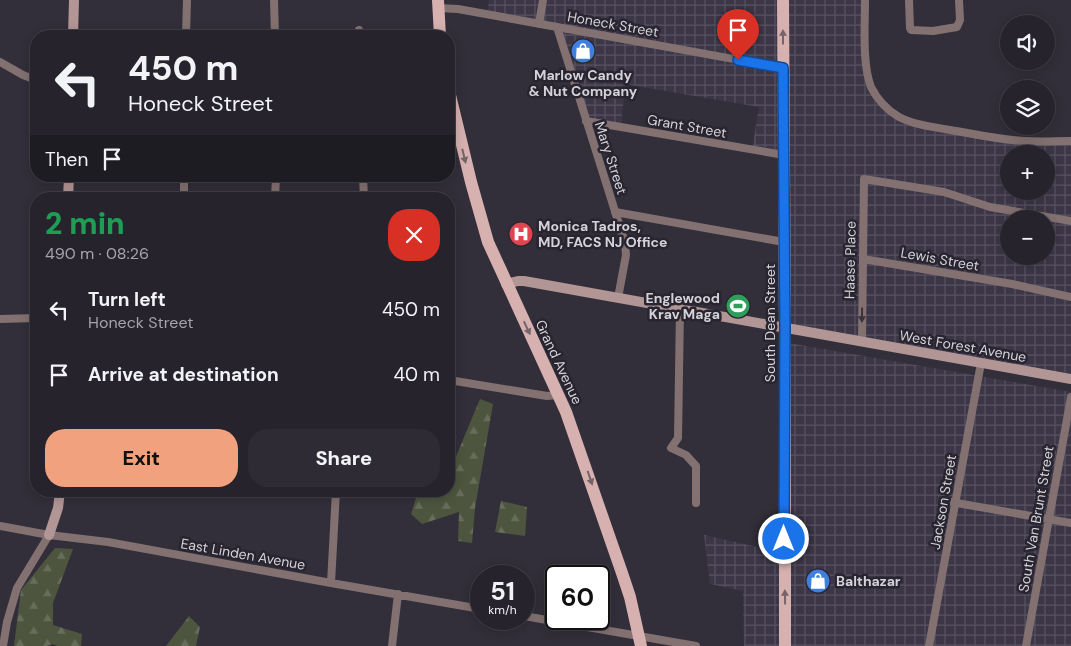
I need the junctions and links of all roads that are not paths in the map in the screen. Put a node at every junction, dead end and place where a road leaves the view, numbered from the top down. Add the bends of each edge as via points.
1 (74, 0) edge
2 (187, 0) edge
3 (274, 0) edge
4 (543, 0) edge
5 (783, 0) edge
6 (866, 0) edge
7 (909, 0) edge
8 (959, 0) edge
9 (438, 4) edge
10 (539, 24) junction
11 (557, 27) junction
12 (73, 30) edge
13 (186, 30) edge
14 (275, 30) edge
15 (440, 30) edge
16 (0, 62) edge
17 (783, 68) junction
18 (30, 78) edge
19 (586, 121) junction
20 (455, 139) edge
21 (1071, 140) edge
22 (784, 155) junction
23 (616, 212) junction
24 (1071, 222) edge
25 (784, 242) junction
26 (863, 259) junction
27 (506, 284) junction
28 (1071, 297) edge
29 (618, 298) junction
30 (680, 309) junction
31 (30, 318) edge
32 (0, 319) edge
33 (785, 328) junction
34 (862, 341) junction
35 (981, 363) junction
36 (1071, 379) edge
37 (455, 381) edge
38 (558, 395) junction
39 (1071, 397) edge
40 (59, 497) edge
41 (336, 497) edge
42 (954, 502) junction
43 (696, 503) dead end
44 (1049, 520) junction
45 (1071, 523) edge
46 (0, 526) edge
47 (49, 535) junction
48 (331, 583) junction
49 (398, 594) junction
50 (470, 607) edge
51 (535, 618) edge
52 (640, 641) edge
53 (3, 646) edge
54 (392, 646) edge
55 (696, 646) edge
56 (785, 646) edge
57 (930, 646) edge
58 (1026, 646) edge

1 - 12 street
2 - 13 street
3 - 14 street
4 - 10 street
17 -> 5 main road, South Dean Street
6 - 21 street via 868,79 880,101 894,114 923,125 999,138
7 - 8 street via 911,30 932,31 957,27
9 - 10 street, Honeck Street
9 - 15 main road
10 - 11 street, Honeck Street
11 - 17 street, Honeck Street
11 - 19 street, Mary Street
16 - 18 street
17 - 22 main road, South Dean Street
19 - 22 street, Grant Street
19 - 23 street, Mary Street
20 -> 27 main road, Grand Avenue via 491,252
22 - 25 main road, South Dean Street
23 - 25 street
23 - 29 street, Mary Street via 626,251
24 - 26 street, Haase Place via 977,204 944,192 864,179
25 - 33 main road, South Dean Street
26 - 28 street, Lewis Street
26 -> 34 street, Haase Place
27 - 29 street, West Forest Avenue via 524,281
27 -> 38 main road, Grand Avenue
29 - 30 street, West Forest Avenue
30 - 33 street, West Forest Avenue
30 - 43 street via 678,438 671,448 686,455 696,466
31 - 32 street
33 - 34 street, West Forest Avenue
56 -> 33 main road, South Dean Street
34 - 35 street, West Forest Avenue
35 - 36 street, West Forest Avenue
35 - 42 street, Jackson Street
37 - 38 street
38 -> 52 main road, Grand Avenue via 618,561
39 - 44 street, South Van Brunt Street
40 - 47 street
41 - 48 street
42 - 44 street
42 - 57 street, Jackson Street
44 - 45 street
44 - 58 street, South Van Brunt Street
46 - 47 street, East Linden Avenue
47 - 48 street, East Linden Avenue via 108,542
47 - 53 street via 17,588
48 - 49 street, East Linden Avenue
49 - 50 street, East Linden Avenue
49 - 54 street
51 - 52 street
52 - 55 street

